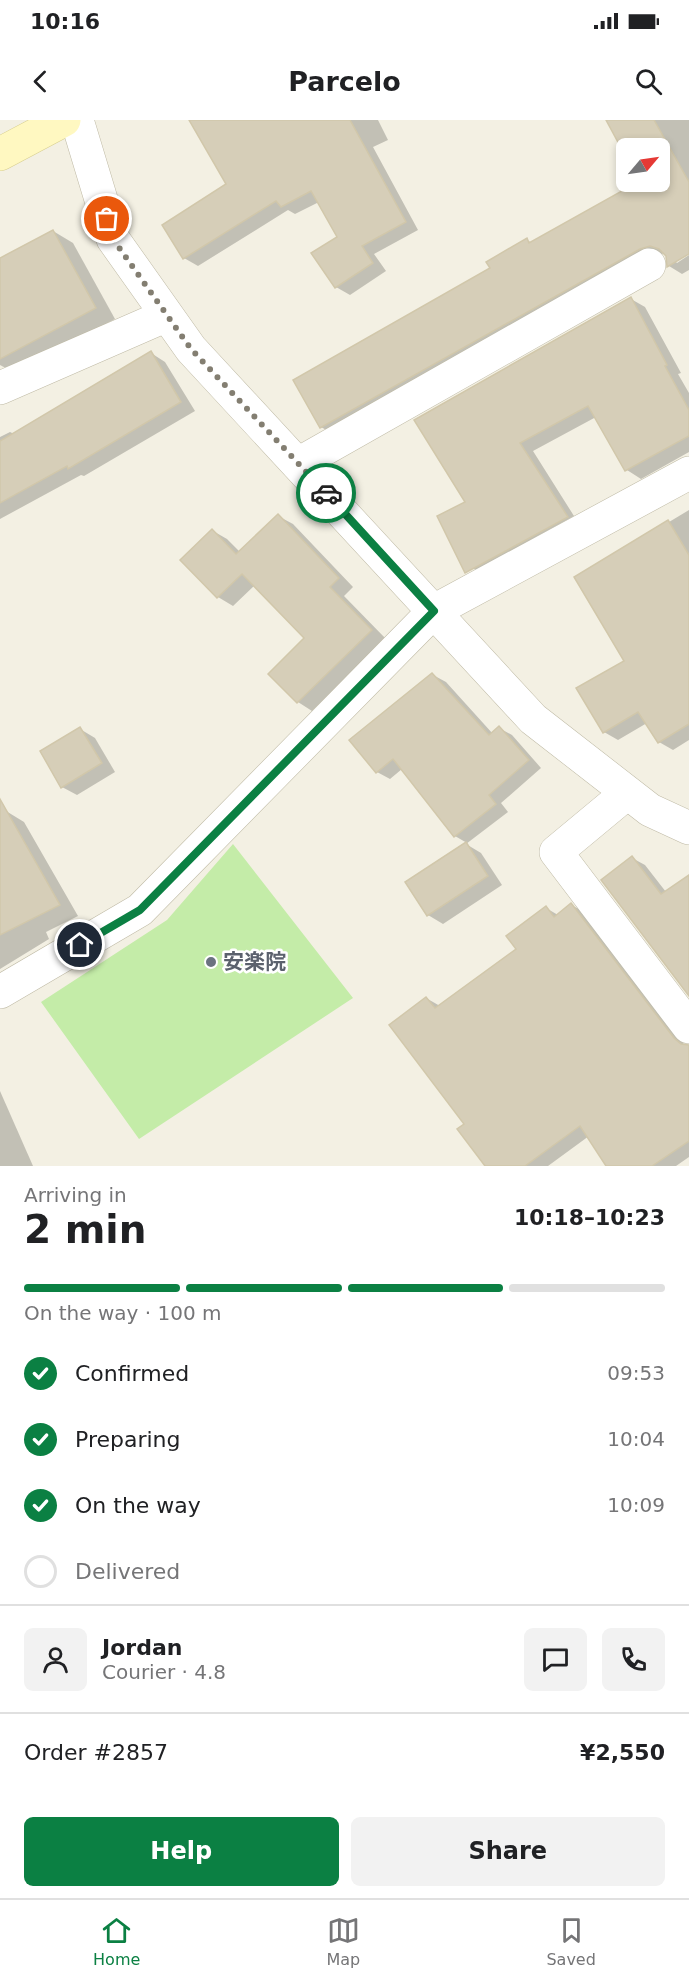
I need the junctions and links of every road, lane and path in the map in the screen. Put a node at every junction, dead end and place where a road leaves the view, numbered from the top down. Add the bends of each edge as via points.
1 (64, 120) edge
2 (77, 120) edge
3 (0, 154) edge
4 (650, 265) dead end
5 (165, 316) junction
6 (0, 388) edge
7 (298, 464) junction
8 (689, 472) edge
9 (434, 611) junction
10 (627, 793) junction
11 (689, 828) edge
12 (0, 992) edge
13 (689, 1027) edge

1 - 3 street
2 - 5 street via 113,239
4 - 7 street
5 - 6 street
5 - 7 street
7 - 9 street
8 - 9 street
9 - 10 street via 533,719
9 - 12 street via 140,910
10 - 11 street via 650,810
10 - 13 street via 555,852

